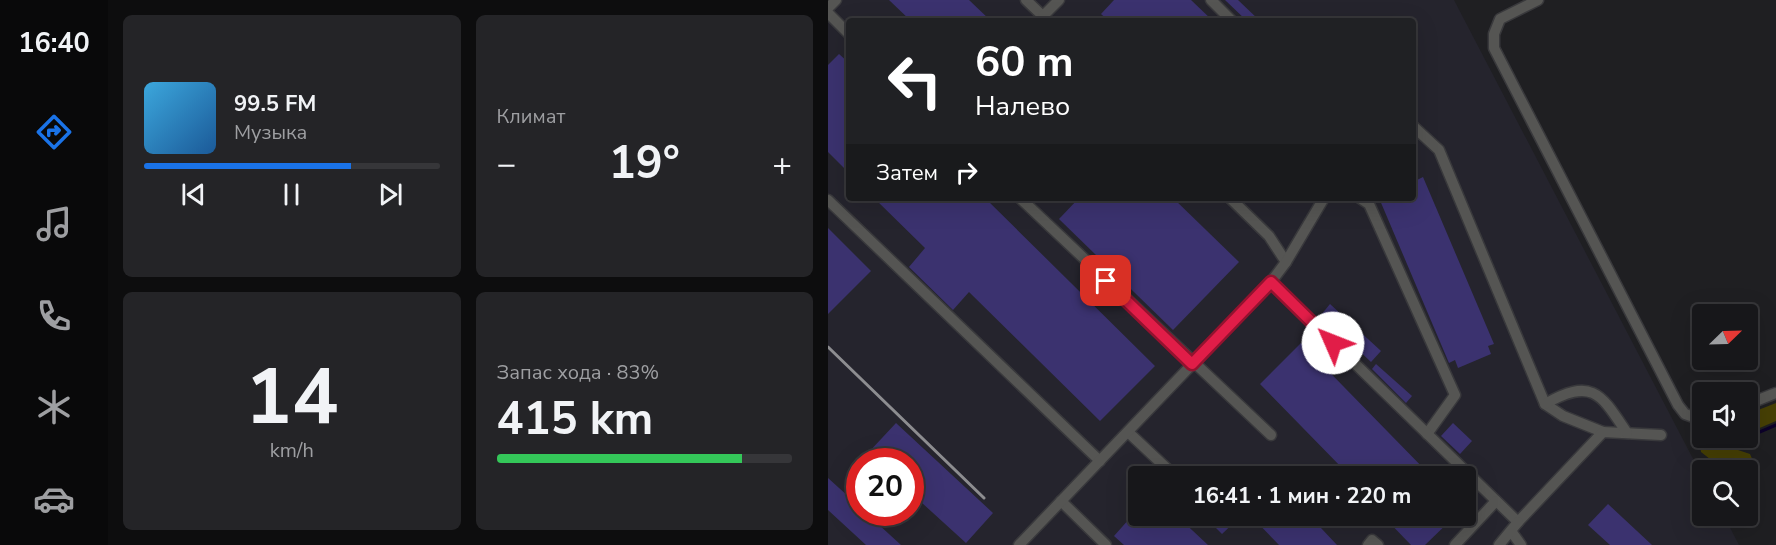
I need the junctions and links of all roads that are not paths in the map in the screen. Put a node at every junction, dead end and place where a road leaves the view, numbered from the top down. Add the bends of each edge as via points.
1 (836, 0) edge
2 (1026, 0) edge
3 (1059, 0) edge
4 (1211, 0) edge
5 (1538, 0) edge
6 (828, 8) edge
7 (828, 14) edge
8 (1044, 18) edge
9 (1046, 18) edge
10 (1229, 18) edge
11 (846, 31) edge
12 (1416, 129) edge
13 (828, 200) edge
14 (1023, 201) edge
15 (1233, 201) edge
16 (1322, 201) edge
17 (1364, 201) edge
18 (1286, 262) junction
19 (1271, 282) junction
20 (1192, 364) junction
21 (1776, 393) edge
22 (1758, 400) edge
23 (1545, 404) junction
24 (1692, 417) edge
25 (1128, 432) junction
26 (1603, 432) junction
27 (1427, 434) junction
28 (1627, 434) junction
29 (1271, 435) dead end
30 (1661, 435) dead end
31 (1100, 461) junction
32 (1164, 466) edge
33 (1061, 501) junction
34 (1497, 501) junction
35 (1514, 527) junction
36 (1019, 545) edge
37 (1106, 545) edge
38 (1368, 545) edge
39 (1378, 545) edge
40 (1455, 545) edge
41 (1499, 545) edge
42 (1521, 545) edge

1 - 6 lane
2 - 8 lane
3 - 9 lane
4 - 10 lane
5 - 24 lane via 1500,19 1494,48 1678,405
7 - 11 lane
12 - 23 lane via 1439,150
13 - 31 lane
14 - 20 lane
15 - 18 lane via 1269,236
16 - 18 lane
17 - 27 lane via 1455,395
18 - 19 lane
19 - 20 lane
19 - 27 lane
20 - 25 lane
20 - 29 lane
21 - 22 lane
23 - 26 lane
23 - 28 lane via 1564,393 1586,391 1604,398
25 - 31 lane
25 - 32 lane
26 - 28 lane
26 - 35 lane
27 - 34 lane
28 - 30 lane
31 - 33 lane
33 - 36 lane
33 - 37 lane
34 - 35 lane
34 - 40 lane
35 - 41 lane
35 - 42 lane
38 - 39 lane via 1372,540

